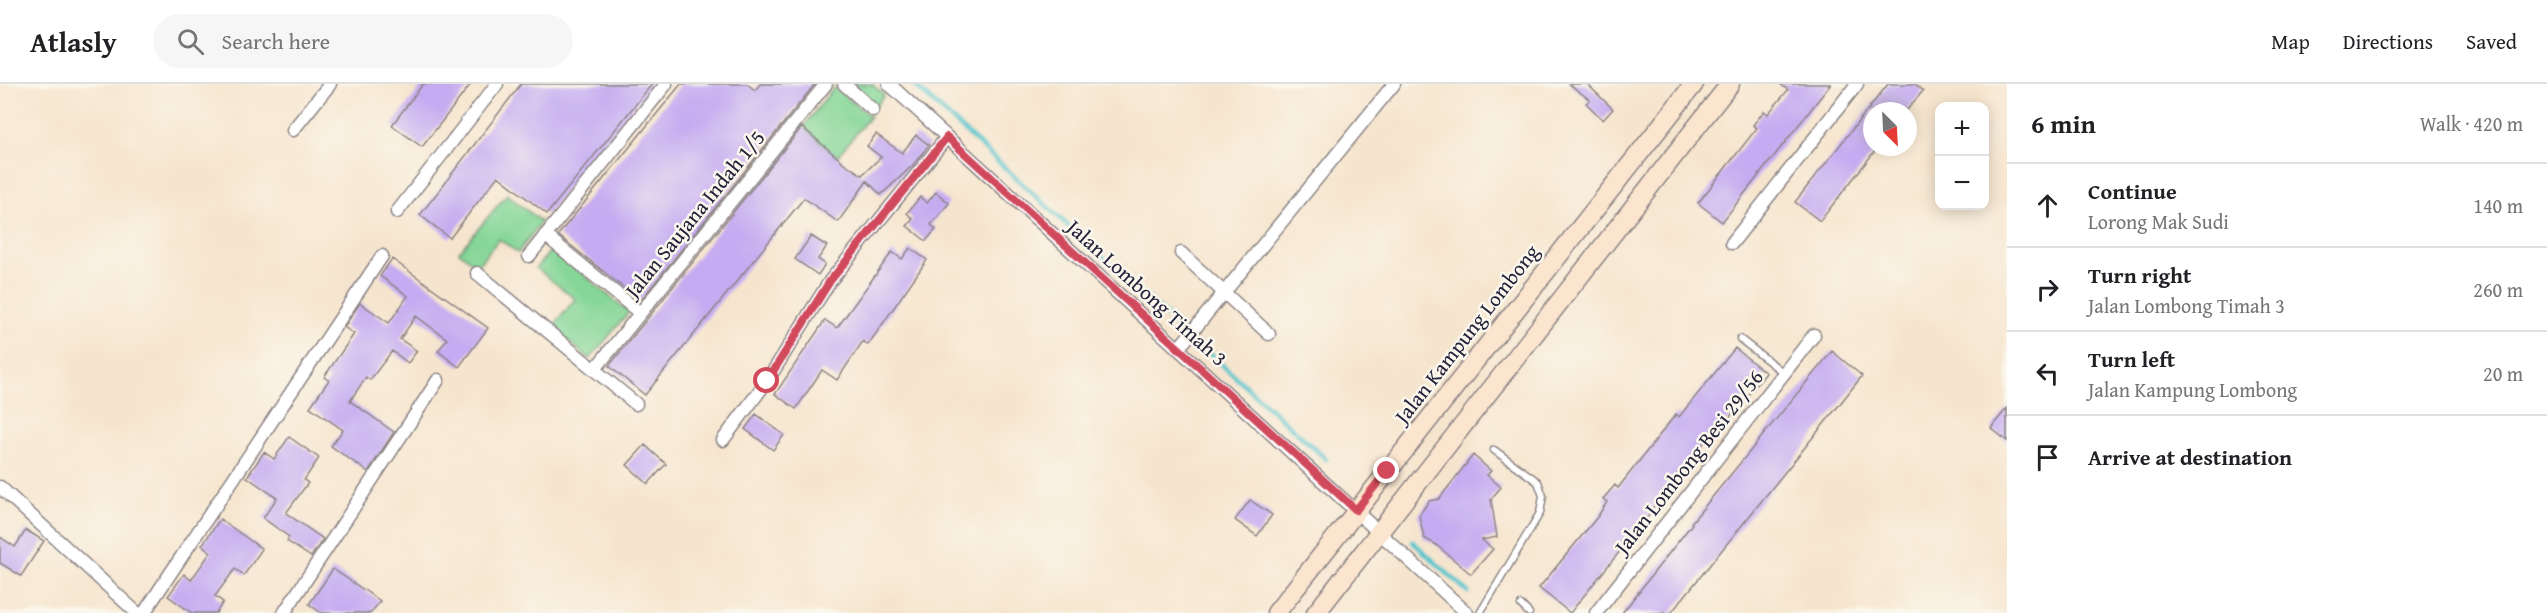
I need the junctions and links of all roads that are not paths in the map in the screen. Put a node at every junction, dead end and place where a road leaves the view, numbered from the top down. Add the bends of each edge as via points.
1 (330, 84) edge
2 (497, 84) edge
3 (666, 84) edge
4 (826, 84) edge
5 (844, 84) edge
6 (889, 84) edge
7 (1394, 84) edge
8 (1694, 84) edge
9 (1730, 84) edge
10 (1857, 84) edge
11 (873, 110) dead end
12 (293, 130) dead end
13 (947, 137) junction
14 (397, 212) dead end
15 (545, 236) junction
16 (1732, 243) dead end
17 (1181, 253) dead end
18 (382, 256) dead end
19 (529, 256) dead end
20 (477, 273) dead end
21 (1224, 292) junction
22 (640, 313) junction
23 (1269, 334) dead end
24 (1814, 335) dead end
25 (1740, 339) dead end
26 (1178, 348) junction
27 (595, 369) junction
28 (1784, 373) junction
29 (438, 380) dead end
30 (636, 404) dead end
31 (723, 440) dead end
32 (1494, 450) dead end
33 (0, 487) edge
34 (1356, 510) junction
35 (1379, 532) junction
36 (1521, 605) dead end
37 (137, 613) edge
38 (144, 613) edge
39 (284, 613) edge
40 (1276, 613) edge
41 (1316, 613) edge
42 (1467, 613) edge
43 (1480, 613) edge
44 (1529, 613) edge
45 (1596, 613) edge

1 - 12 street
2 - 14 street
3 - 15 street
4 - 22 street, Jalan Saujana Indah 1/5
5 - 11 street
6 - 13 street, Jalan Lombong Timah 3
7 - 21 street
8 - 34 street, Jalan Kampung Lombong
9 - 35 street
10 - 16 street
13 - 26 street, Jalan Lombong Timah 3
13 - 31 street via 830,281 767,381
15 - 19 street
15 - 22 street
17 - 21 street
18 - 38 street
20 - 27 street
21 - 23 street
21 - 26 street
22 - 27 street, Jalan Saujana Indah 1/5
24 - 28 street, Jalan Lombong Besi 29/56
25 - 28 lane
26 - 34 street, Jalan Lombong Timah 3
27 - 30 street
28 - 45 street, Jalan Lombong Besi 29/56
29 - 39 street
32 - 43 lane via 1538,482 1542,496 1540,513
33 - 37 street
34 - 35 street, Jalan Lombong Timah 3
34 - 40 street, Jalan Kampung Lombong
35 - 41 street
35 - 42 street, Jalan Lombong Timah 3
36 - 44 lane

